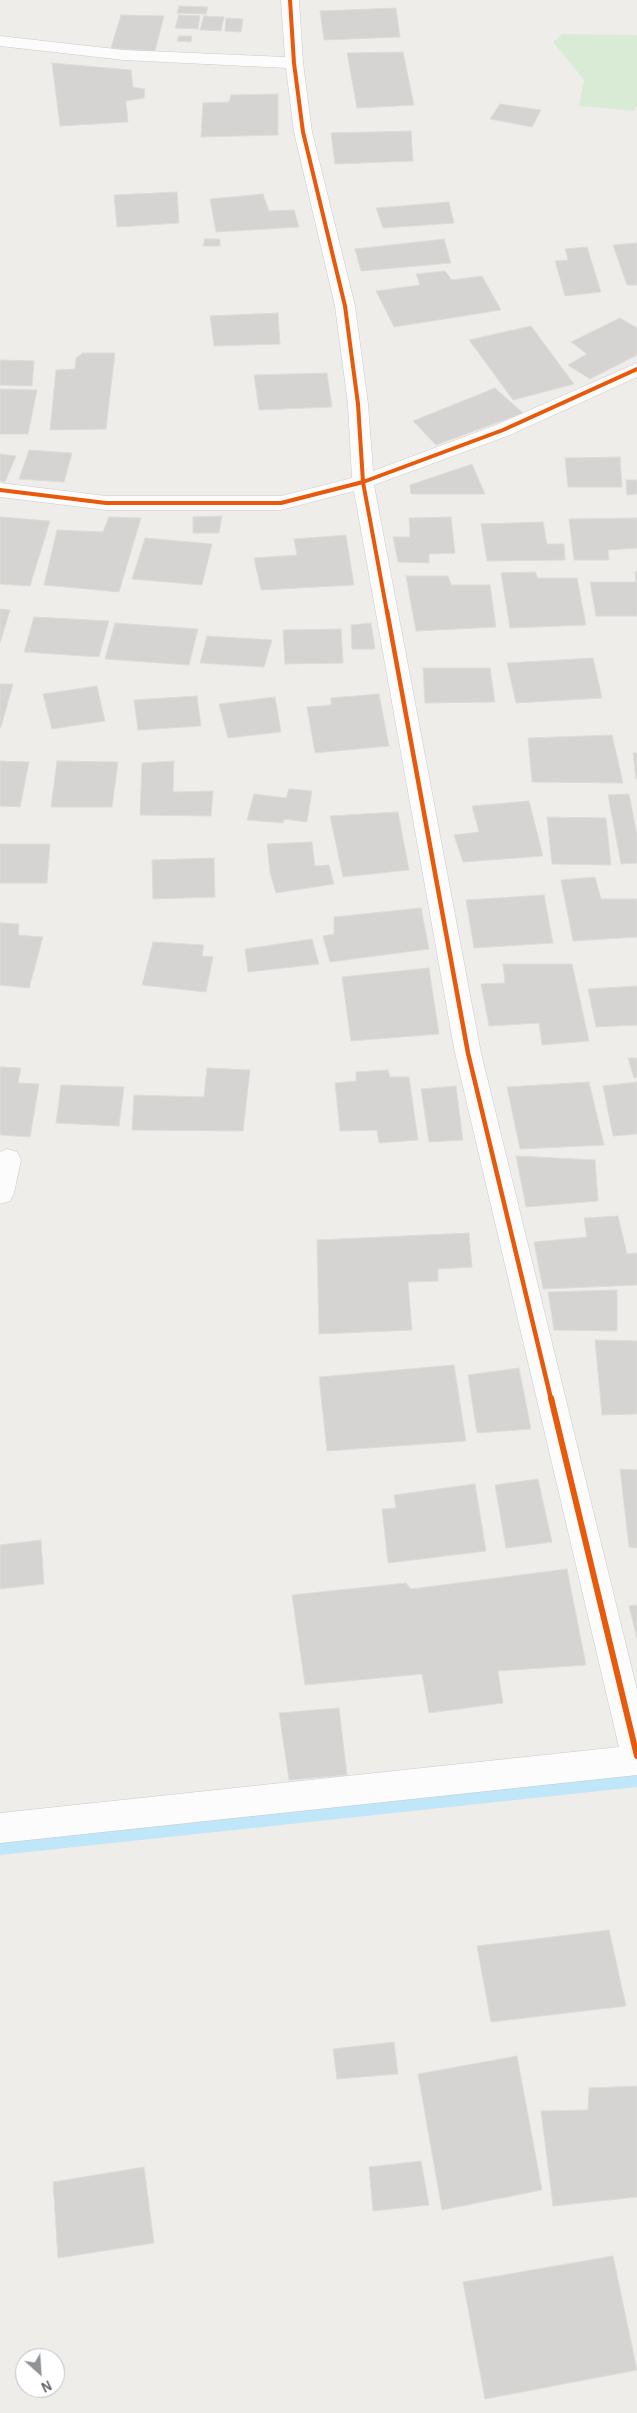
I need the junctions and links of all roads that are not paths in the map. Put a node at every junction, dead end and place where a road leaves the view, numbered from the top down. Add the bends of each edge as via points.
1 (290, 0) edge
2 (0, 41) edge
3 (294, 63) junction
4 (637, 369) edge
5 (363, 482) junction
6 (0, 490) edge
7 (6, 1160) dead end
8 (0, 1192) edge
9 (637, 1758) edge
10 (0, 1828) edge

1 - 3 street
2 - 3 street via 124,55
3 - 5 street via 304,132 345,306 358,404
4 - 5 street via 503,430
5 - 6 street via 282,503 106,503
5 - 9 street via 468,1052
7 - 8 street
9 - 10 street

